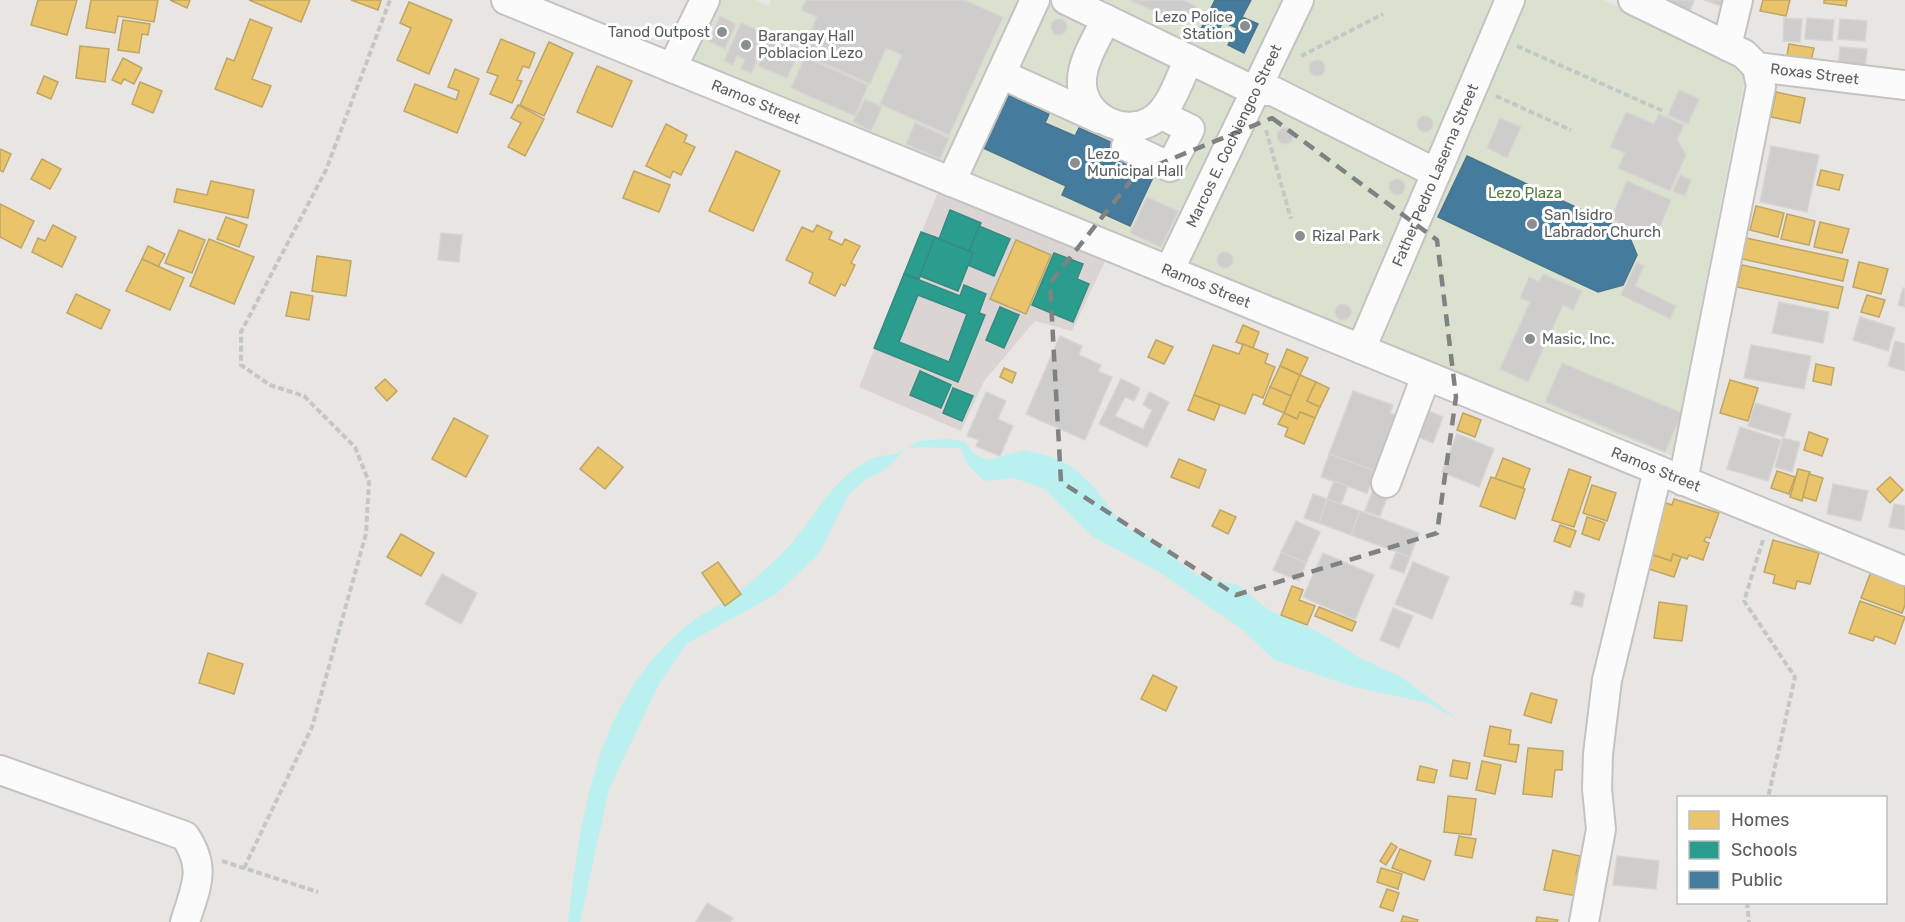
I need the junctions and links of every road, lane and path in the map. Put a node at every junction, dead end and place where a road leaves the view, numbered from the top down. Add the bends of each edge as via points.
1 (390, 0) edge
2 (506, 0) edge
3 (705, 0) edge
4 (1035, 0) edge
5 (1066, 0) edge
6 (1299, 0) edge
7 (1510, 0) edge
8 (1633, 0) edge
9 (1738, 0) edge
10 (1107, 10) edge
11 (1383, 14) dead end
12 (1495, 35) junction
13 (1727, 45) junction
14 (1189, 60) junction
15 (1757, 67) junction
16 (672, 68) junction
17 (1001, 74) junction
18 (1905, 84) edge
19 (1264, 86) junction
20 (1474, 86) junction
21 (1664, 111) dead end
22 (1101, 119) junction
23 (1571, 130) dead end
24 (1436, 173) junction
25 (951, 182) junction
26 (1290, 219) dead end
27 (1169, 271) junction
28 (1361, 349) junction
29 (1426, 376) junction
30 (1670, 476) junction
31 (1386, 483) dead end
32 (1770, 516) junction
33 (1905, 572) edge
34 (0, 770) edge
35 (1768, 796) edge
36 (196, 852) junction
37 (244, 868) junction
38 (318, 892) dead end
39 (1747, 904) edge
40 (185, 922) edge
41 (1584, 922) edge
42 (1749, 922) edge

1 - 37 path via 326,170 241,332 241,365 270,385 304,396 355,447 369,482 366,534 312,727
2 - 16 street, Ramos Street
3 - 16 street
4 - 17 street
5 - 10 street
6 - 19 street, Marcos E. Cochiengco Street
7 - 12 street, Father Pedro Laserna Street
8 - 13 street, Roxas Street
9 - 13 street
10 - 14 street
10 - 19 street
10 - 22 street via 1082,80 1090,108
11 - 19 path
12 - 20 street, Father Pedro Laserna Street
12 - 21 path
13 - 15 street, Roxas Street
14 - 19 street
14 - 22 street via 1147,120 1114,125
15 - 18 street, Roxas Street
15 - 30 street via 1761,86
16 - 25 street, Ramos Street
17 - 22 street
17 - 25 street
19 - 24 street
19 - 26 path
19 - 27 street, Marcos E. Cochiengco Street
20 - 23 path
20 - 24 street, Father Pedro Laserna Street
24 - 28 street, Father Pedro Laserna Street
25 - 27 street, Ramos Street
27 - 28 street, Ramos Street
28 - 29 street, Ramos Street
29 - 30 street, Ramos Street
29 - 31 street
30 - 32 street, Ramos Street
30 - 41 street via 1607,680 1598,754 1601,829
32 - 33 street, Ramos Street
32 - 35 path via 1744,601 1795,677
34 - 36 street via 185,836
36 - 37 path
36 - 40 street via 200,872
37 - 38 path
39 - 42 path

